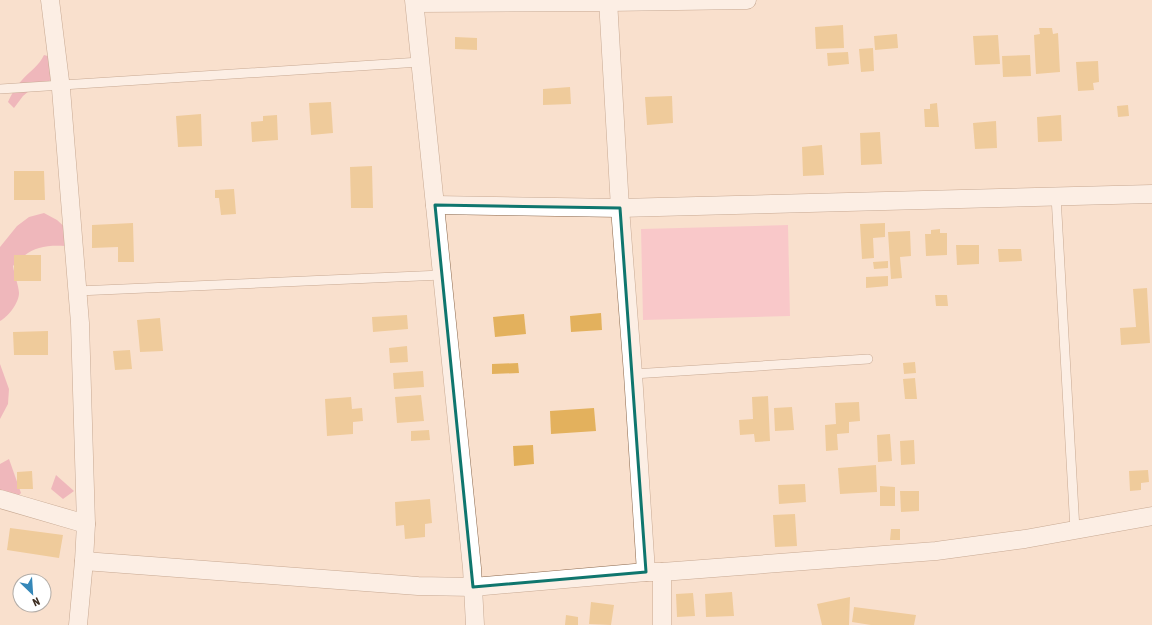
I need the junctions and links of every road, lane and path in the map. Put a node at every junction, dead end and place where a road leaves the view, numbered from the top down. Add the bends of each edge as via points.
1 (50, 0) edge
2 (747, 0) edge
3 (414, 1) edge
4 (608, 1) edge
5 (420, 62) junction
6 (60, 85) junction
7 (0, 89) edge
8 (1152, 194) edge
9 (1056, 196) junction
10 (435, 204) junction
11 (620, 208) junction
12 (442, 275) junction
13 (77, 291) junction
14 (868, 359) dead end
15 (633, 374) junction
16 (0, 499) edge
17 (1152, 516) edge
18 (86, 524) junction
19 (1075, 530) junction
20 (84, 561) junction
21 (654, 572) junction
22 (473, 587) junction
23 (78, 625) edge
24 (475, 625) edge
25 (662, 625) edge

1 - 6 street
2 - 4 street
3 - 4 street
3 - 5 street
4 - 11 street
5 - 6 lane
5 - 10 street
6 - 7 lane
6 - 13 street
8 - 9 street
9 - 11 street
9 - 19 lane
10 - 11 street
10 - 12 street
11 - 15 street
12 - 13 lane
12 - 22 street
13 - 18 street
14 - 15 lane
15 - 21 street
16 - 18 street
17 - 19 street
18 - 20 street
19 - 21 street via 936,552
20 - 22 street via 418,586
20 - 23 street
21 - 22 street
21 - 25 street
22 - 24 street

